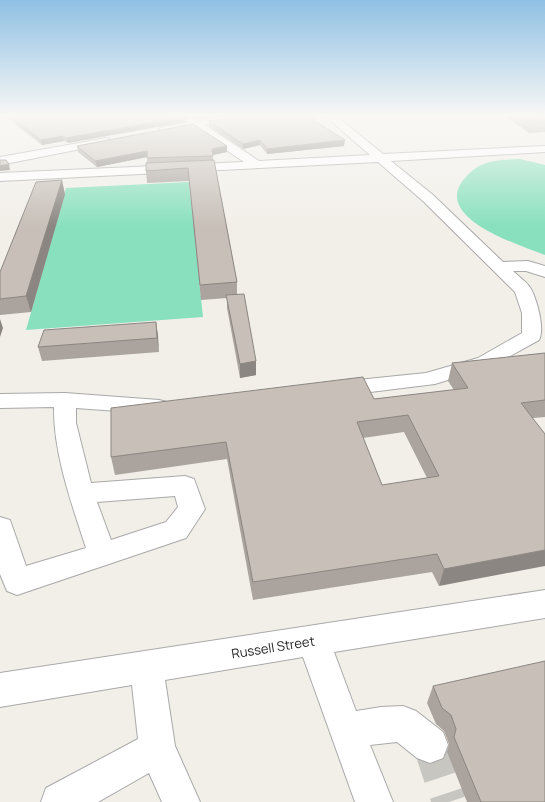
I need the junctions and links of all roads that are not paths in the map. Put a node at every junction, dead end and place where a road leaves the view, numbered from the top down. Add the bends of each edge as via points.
1 (46, 152) edge
2 (239, 152) edge
3 (374, 152) edge
4 (495, 152) edge
5 (381, 158) junction
6 (0, 161) edge
7 (258, 165) junction
8 (0, 177) edge
9 (498, 267) junction
10 (545, 272) edge
11 (538, 314) edge
12 (319, 391) edge
13 (65, 400) junction
14 (0, 401) edge
15 (180, 407) edge
16 (81, 493) junction
17 (0, 528) edge
18 (102, 554) junction
19 (545, 604) edge
20 (313, 640) junction
21 (146, 667) junction
22 (0, 690) edge
23 (346, 731) junction
24 (430, 745) tunnel mouth
25 (157, 748) junction
26 (60, 802) edge
27 (181, 802) edge
28 (374, 802) edge

1 - 6 street
2 - 7 street
3 - 5 street
4 - 5 street
5 - 7 street
5 - 9 street via 428,198
7 - 8 street
9 - 10 street via 528,266
9 - 11 street via 523,290
11 - 12 street via 532,336 485,362 428,379
13 - 14 street
13 - 15 street via 130,406
13 - 16 street via 65,423
16 - 18 street
16 - 18 street via 185,486 192,508 176,530
17 - 18 street via 16,582
19 - 20 street, Russell Street
20 - 21 street, Russell Street
20 - 23 street
21 - 22 street, Russell Street
21 - 25 street
23 - 24 street via 403,724
23 - 28 street
25 - 26 street
25 - 27 street

